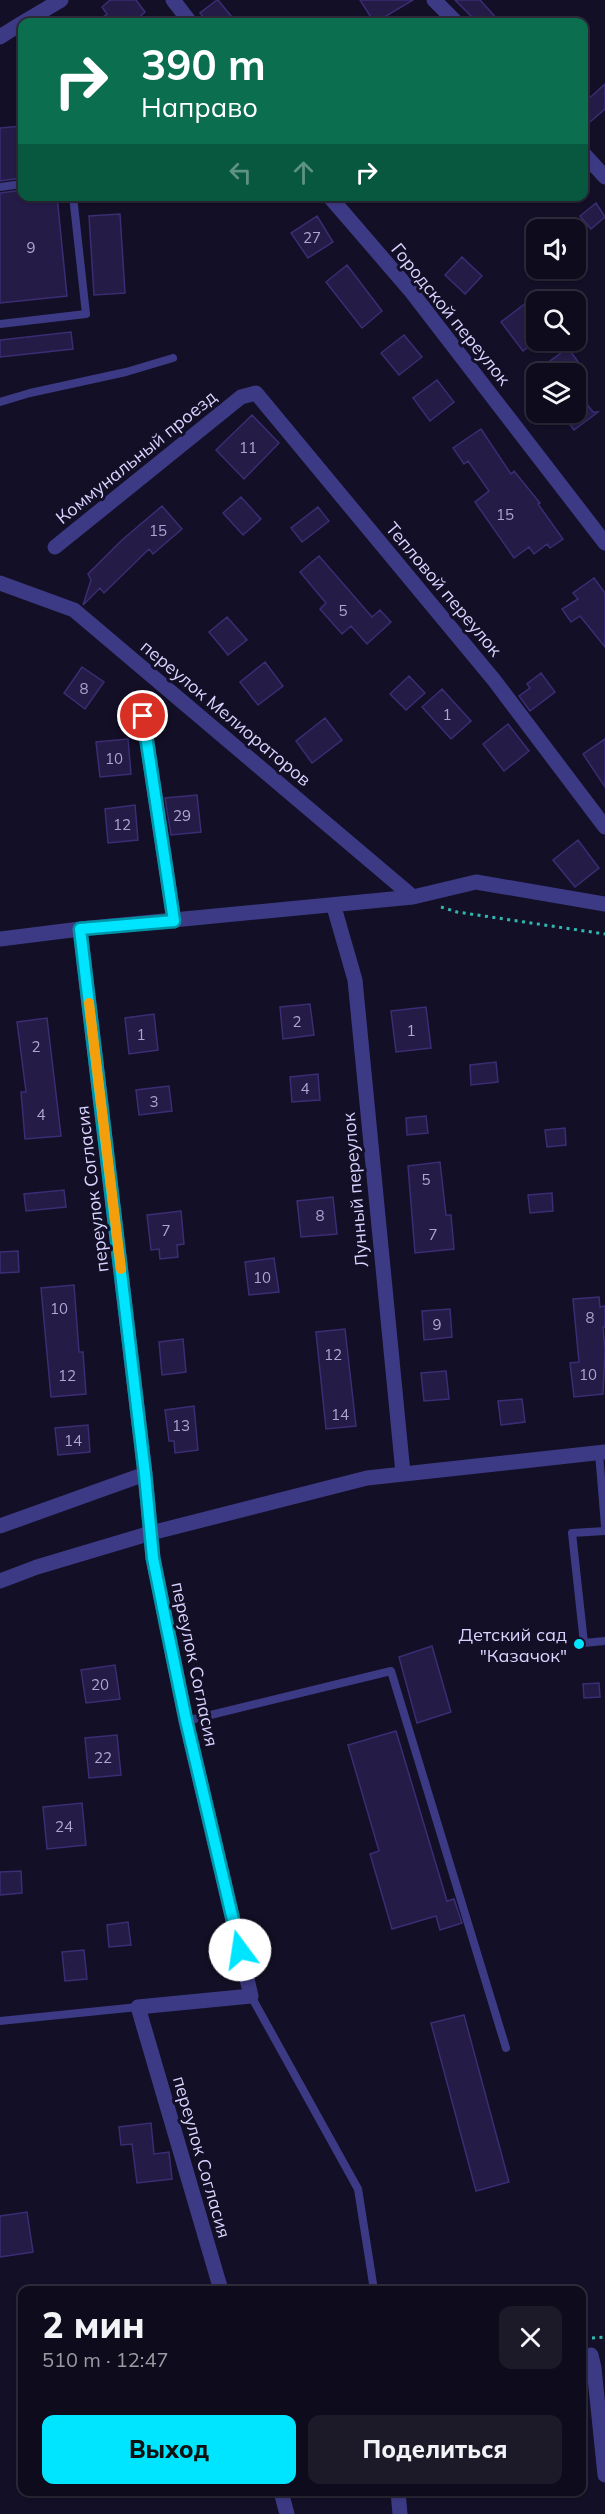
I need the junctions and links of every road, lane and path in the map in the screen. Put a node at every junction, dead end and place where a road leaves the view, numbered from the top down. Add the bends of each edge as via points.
1 (61, 0) edge
2 (173, 0) edge
3 (435, 0) edge
4 (31, 18) edge
5 (187, 18) edge
6 (452, 18) edge
7 (18, 26) edge
8 (0, 37) edge
9 (588, 158) edge
10 (605, 177) edge
11 (18, 185) edge
12 (0, 187) edge
13 (74, 201) edge
14 (333, 201) edge
15 (0, 324) edge
16 (173, 358) dead end
17 (241, 397) joint
18 (0, 402) edge
19 (605, 543) edge
20 (55, 547) dead end
21 (0, 583) edge
22 (143, 716) dead end
23 (605, 827) edge
24 (414, 897) junction
25 (605, 904) edge
26 (334, 907) junction
27 (174, 921) junction
28 (80, 929) junction
29 (605, 934) edge
30 (0, 939) edge
31 (602, 1453) edge
32 (403, 1473) junction
33 (145, 1474) junction
34 (0, 1526) edge
35 (605, 1526) edge
36 (605, 1531) edge
37 (151, 1533) junction
38 (0, 1581) edge
39 (605, 1641) edge
40 (186, 1720) junction
41 (251, 1996) junction
42 (138, 2007) junction
43 (0, 2021) edge
44 (506, 2048) dead end
45 (220, 2286) edge
46 (374, 2286) edge
47 (593, 2354) edge
48 (605, 2475) edge
49 (281, 2496) edge
50 (398, 2496) edge
51 (287, 2514) edge
52 (400, 2514) edge

1 - 4 street
2 - 5 street
3 - 6 street
7 - 8 street
9 - 10 street
11 - 12 lane
13 - 15 lane via 86,314
14 - 19 street, Городской переулок via 410,290
16 - 18 lane
17 - 20 street, Коммунальный проезд
17 - 23 street, Тепловой переулок via 256,393 494,680
21 - 24 street, переулок Мелиораторов via 74,610
22 - 27 street
24 - 25 street via 476,882
24 - 26 street
24 - 29 path via 457,912
26 - 27 street
26 - 32 street, Лунный переулок via 355,980
27 - 28 street
28 - 30 street
28 - 33 street, переулок Согласия
31 - 32 street
31 - 35 lane
32 - 37 street via 367,1478
33 - 34 street
33 - 37 street, переулок Согласия
36 - 39 lane via 572,1533 584,1643
37 - 38 street
37 - 40 street, переулок Согласия
40 - 41 street, переулок Согласия
40 - 44 lane via 391,1671
41 - 42 street
41 - 46 lane via 358,2189
42 - 43 lane
42 - 45 street, переулок Согласия
47 - 48 street
49 - 51 street
50 - 52 street

